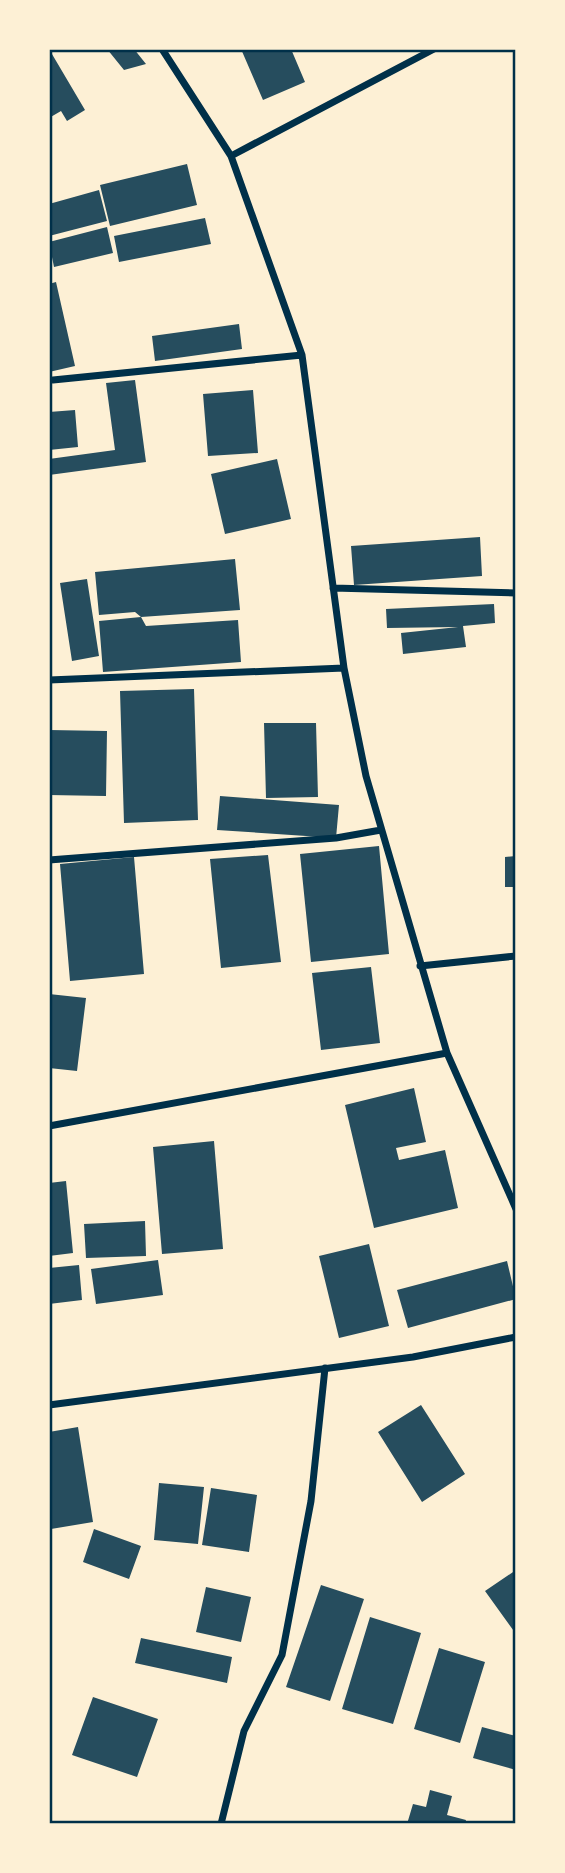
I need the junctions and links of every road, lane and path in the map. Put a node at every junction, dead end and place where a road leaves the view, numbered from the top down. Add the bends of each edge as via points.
1 (162, 49) edge
2 (433, 49) edge
3 (231, 156) junction
4 (302, 355) junction
5 (53, 380) dead end
6 (333, 588) junction
7 (516, 593) edge
8 (344, 668) junction
9 (49, 680) edge
10 (381, 830) junction
11 (49, 860) edge
12 (516, 956) edge
13 (420, 966) junction
14 (447, 1053) junction
15 (49, 1126) edge
16 (516, 1209) edge
17 (516, 1338) edge
18 (326, 1368) junction
19 (49, 1405) edge
20 (222, 1824) edge

1 - 3 street
2 - 3 street
3 - 4 street
4 - 5 street
4 - 6 street
6 - 7 street
6 - 8 street
8 - 9 street
8 - 10 street
10 - 11 street via 336,838
10 - 13 street
12 - 13 street
13 - 14 street
14 - 15 street
14 - 16 street
17 - 18 street
18 - 19 street
18 - 20 street via 311,1501 282,1655 244,1731

